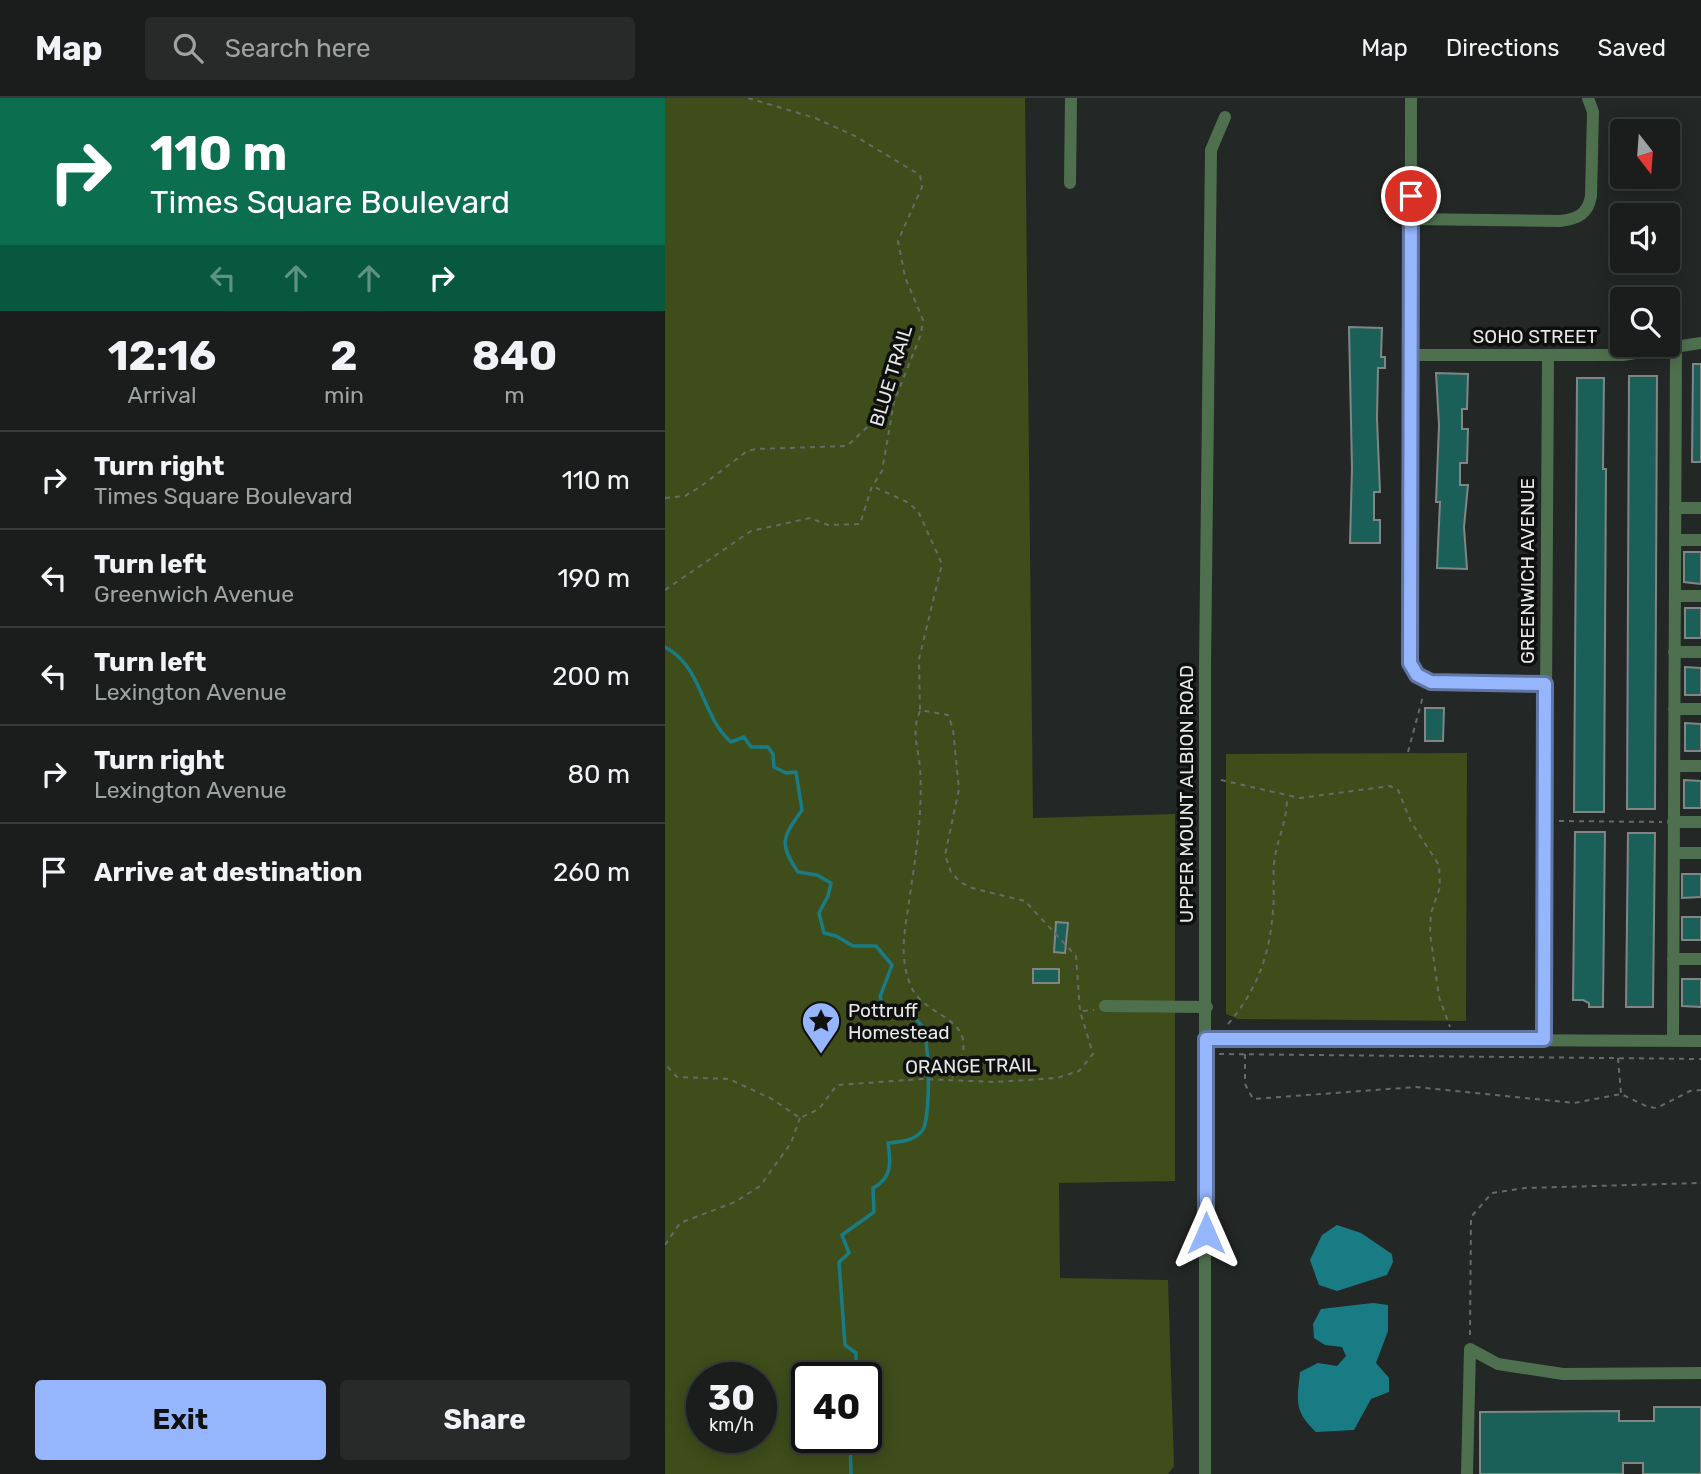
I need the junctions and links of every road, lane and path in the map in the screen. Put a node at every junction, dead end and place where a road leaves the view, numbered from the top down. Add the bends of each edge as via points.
1 (748, 98) edge
2 (1070, 98) edge
3 (1411, 98) edge
4 (1588, 98) edge
5 (1225, 117) dead end
6 (1070, 183) dead end
7 (1411, 219) junction
8 (1701, 343) edge
9 (1680, 346) edge
10 (1410, 355) junction
11 (1610, 355) edge
12 (1548, 356) junction
13 (1676, 357) edge
14 (894, 402) junction
15 (873, 486) junction
16 (665, 498) edge
17 (1675, 508) junction
18 (1701, 508) edge
19 (1676, 540) junction
20 (1701, 540) edge
21 (665, 590) edge
22 (1675, 596) junction
23 (1701, 596) edge
24 (1674, 652) junction
25 (1701, 652) edge
26 (1545, 684) junction
27 (1423, 696) dead end
28 (1674, 709) junction
29 (1701, 709) edge
30 (920, 710) junction
31 (1408, 752) dead end
32 (1674, 766) junction
33 (1701, 766) edge
34 (1221, 780) dead end
35 (1287, 797) junction
36 (1558, 821) dead end
37 (1670, 822) junction
38 (1701, 822) edge
39 (1674, 853) junction
40 (1701, 853) edge
41 (1673, 959) junction
42 (1701, 959) edge
43 (1105, 1006) dead end
44 (1207, 1007) junction
45 (1228, 1024) dead end
46 (1450, 1027) dead end
47 (1206, 1039) junction
48 (1544, 1039) junction
49 (1673, 1040) junction
50 (1701, 1041) edge
51 (1206, 1054) junction
52 (1245, 1054) junction
53 (1618, 1058) junction
54 (1701, 1059) edge
55 (665, 1064) edge
56 (952, 1079) junction
57 (1701, 1090) edge
58 (1621, 1094) junction
59 (797, 1115) dead end
60 (800, 1118) junction
61 (1701, 1182) edge
62 (665, 1245) edge
63 (1470, 1349) junction
64 (1701, 1373) edge
65 (1205, 1474) edge
66 (1467, 1474) edge

1 - 14 path, BLUE TRAIL via 815,118 920,175 922,187 898,241 905,277 923,320 922,334
2 - 6 street
3 - 7 street
4 - 7 street via 1593,112 1591,196 1578,218
5 - 44 street, UPPER MOUNT ALBION ROAD via 1211,150 1205,667
7 - 10 street
8 - 9 street, SOHO STREET
10 - 12 street, SOHO STREET
10 - 26 street via 1412,670 1431,682
11 - 12 street, SOHO STREET
12 - 26 street, GREENWICH AVENUE
13 - 17 street
14 - 15 path, BLUE TRAIL via 882,471
14 - 16 path via 847,446 747,451 685,496
15 - 21 path via 860,524 828,525 810,518 751,531
15 - 30 path via 918,512 942,564 919,659
17 - 18 street
17 - 19 street
19 - 20 street
19 - 22 street
22 - 23 street
22 - 24 street
24 - 25 street
24 - 28 street
26 - 48 street, GREENWICH AVENUE
27 - 31 path
28 - 29 street
28 - 32 street
30 - 56 path via 913,735 920,767 918,830 902,948 910,986 918,999 962,1032 963,1052
30 - 56 path, ORANGE TRAIL via 948,715 953,729 959,789 945,855 951,872 972,888 1025,901 1076,956 1080,1011 1093,1054 1079,1071 1057,1078
32 - 33 street
32 - 37 street
34 - 35 path
35 - 45 path via 1287,815 1275,857 1265,965
35 - 46 path via 1323,797 1390,786 1398,790 1440,872 1430,933 1439,997
36 - 37 path
37 - 38 street
37 - 39 street
39 - 40 street
39 - 41 street
41 - 42 street
41 - 49 street
43 - 44 street
44 - 47 street, UPPER MOUNT ALBION ROAD
47 - 48 street
47 - 51 street, UPPER MOUNT ALBION ROAD
48 - 49 street
49 - 50 street
51 - 52 path
51 - 65 street, UPPER MOUNT ALBION ROAD
52 - 53 path
52 - 58 path via 1245,1084 1253,1099 1416,1087 1574,1103
53 - 54 path
53 - 58 path
55 - 60 path via 677,1077 729,1079
56 - 60 path, ORANGE TRAIL via 837,1085 819,1109
57 - 58 path via 1657,1108
59 - 60 path
60 - 62 path via 791,1143 759,1186 735,1202 680,1223
61 - 63 path via 1492,1193 1471,1217
63 - 64 street via 1499,1364 1563,1374
63 - 66 street

